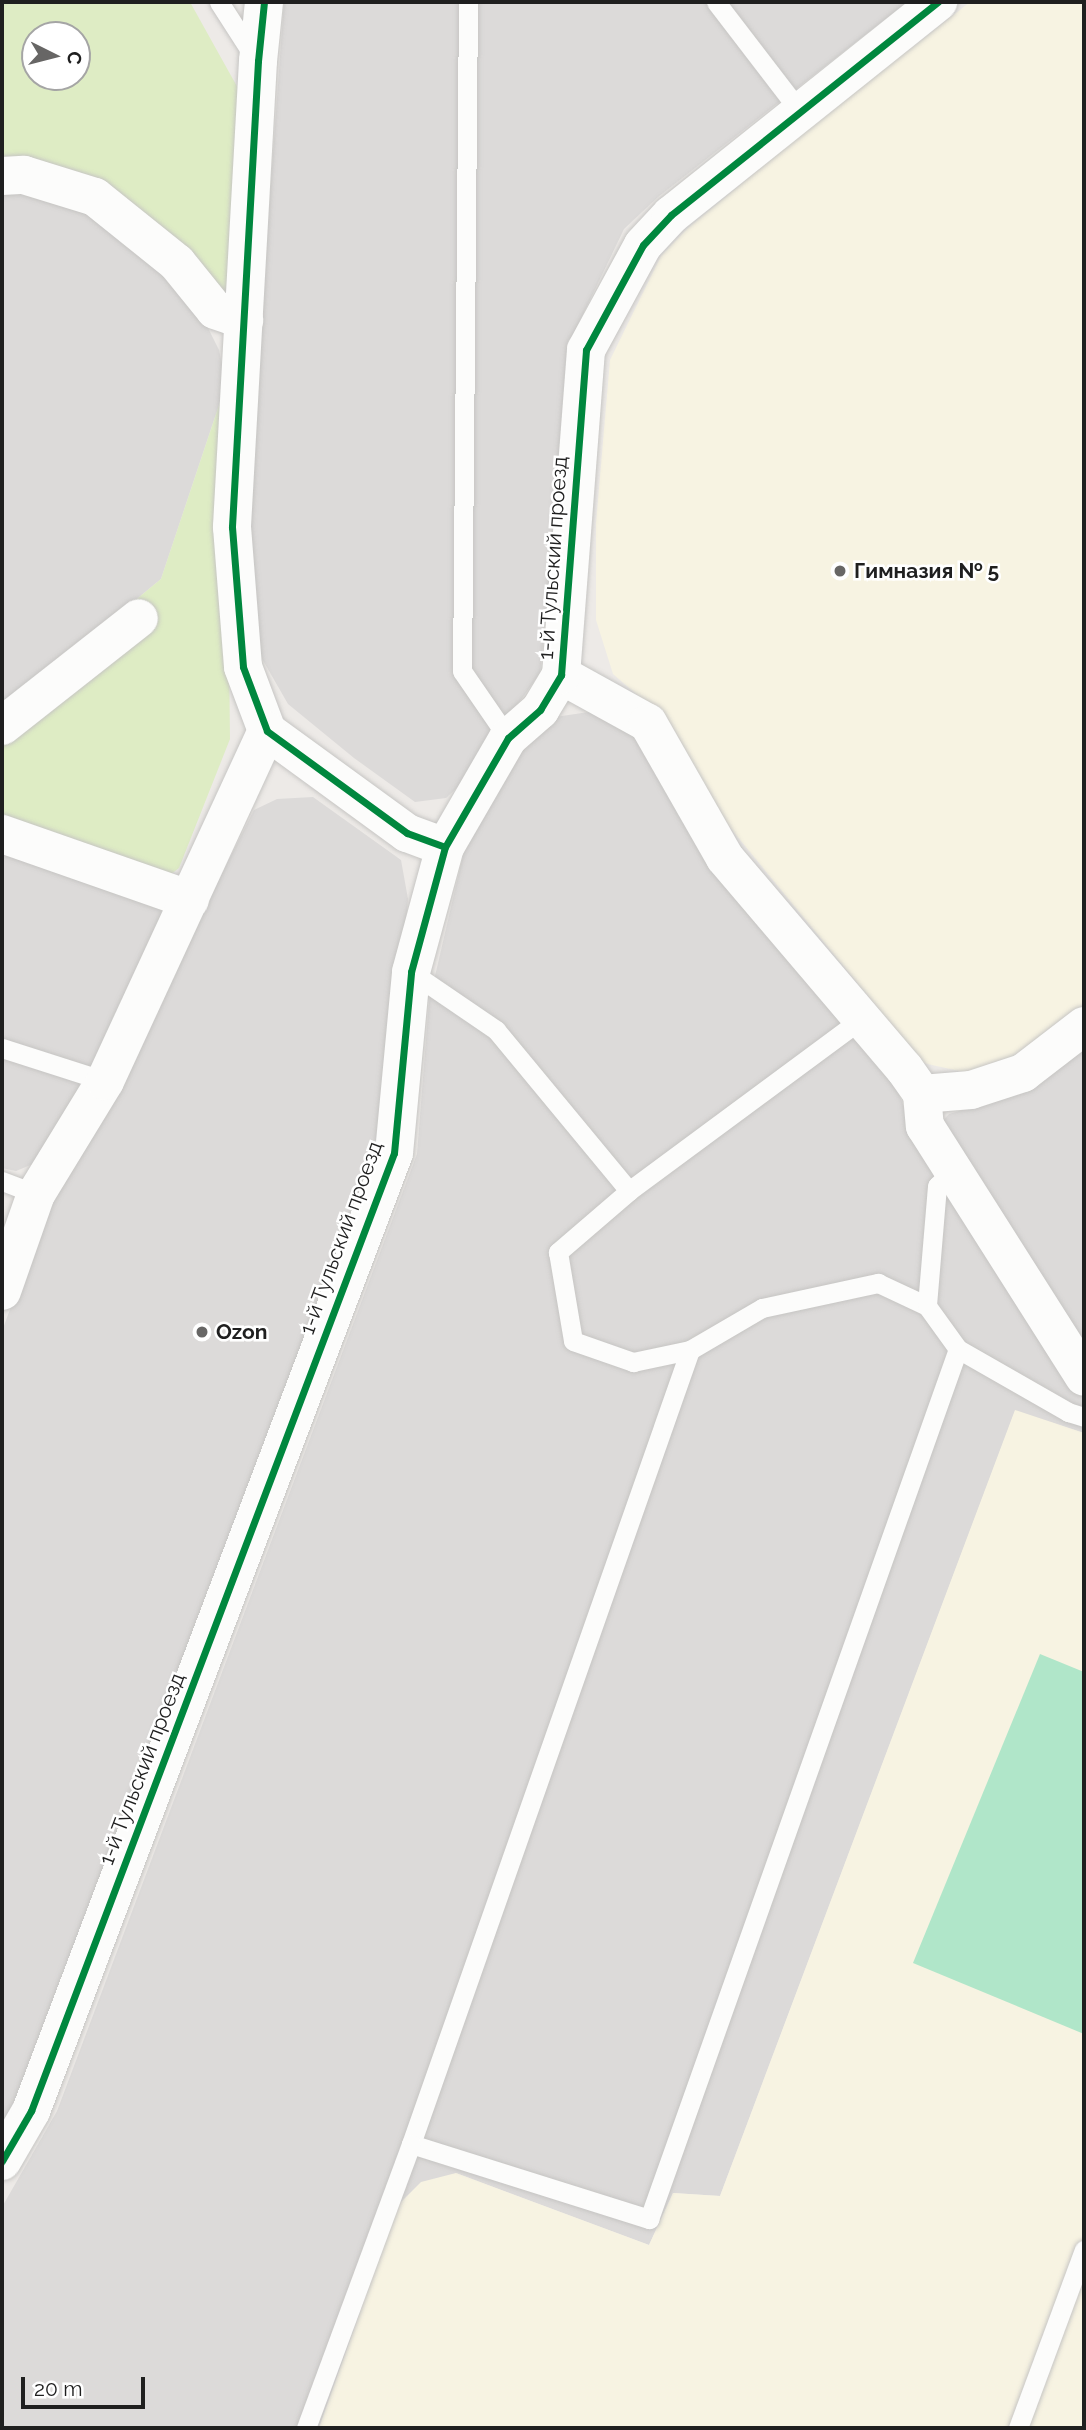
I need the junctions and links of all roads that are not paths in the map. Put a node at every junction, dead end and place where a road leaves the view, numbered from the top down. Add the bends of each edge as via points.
1 (219, 2) edge
2 (264, 2) edge
3 (467, 2) edge
4 (716, 2) edge
5 (937, 2) edge
6 (258, 61) junction
7 (799, 110) junction
8 (2, 176) edge
9 (244, 320) junction
10 (139, 618) dead end
11 (561, 675) junction
12 (2, 726) edge
13 (267, 731) junction
14 (508, 738) junction
15 (2, 834) edge
16 (445, 847) junction
17 (190, 900) junction
18 (411, 972) junction
19 (860, 1020) junction
20 (1084, 1026) edge
21 (2, 1048) edge
22 (105, 1081) junction
23 (922, 1094) junction
24 (954, 1170) junction
25 (19, 1187) edge
26 (629, 1191) junction
27 (2, 1291) edge
28 (927, 1306) junction
29 (958, 1349) junction
30 (690, 1350) junction
31 (1084, 1377) edge
32 (1084, 1417) edge
33 (411, 2144) junction
34 (2, 2161) edge
35 (1084, 2250) edge
36 (306, 2428) edge
37 (1018, 2428) edge

1 - 6 lane
2 - 6 street
3 - 14 lane via 462,671
4 - 7 lane
5 - 7 street, 1-й Тульский проезд
6 - 9 street
7 - 11 street, 1-й Тульский проезд via 671,215 643,245 586,350
8 - 9 street via 24,175 94,197 177,263 215,310
9 - 13 street via 232,527 243,667
10 - 12 street
11 - 14 street, 1-й Тульский проезд via 540,710
11 - 19 street via 648,723 725,858
13 - 16 street via 407,833
13 - 17 street
14 - 16 street, 1-й Тульский проезд
15 - 17 street
16 - 18 street, 1-й Тульский проезд
17 - 22 street
18 - 26 lane via 496,1030
18 - 34 street, 1-й Тульский проезд via 394,1153 31,2111
19 - 23 street
19 - 26 lane
20 - 23 street via 1023,1073 971,1090
21 - 22 lane
22 - 25 street
23 - 24 street via 925,1126
24 - 28 lane via 937,1186
24 - 31 street
25 - 27 street
26 - 30 lane via 558,1251 573,1340 633,1362
28 - 29 lane
28 - 30 lane via 878,1283 762,1308
29 - 32 lane
29 - 33 lane via 649,2219
30 - 33 lane
33 - 36 lane
35 - 37 lane

